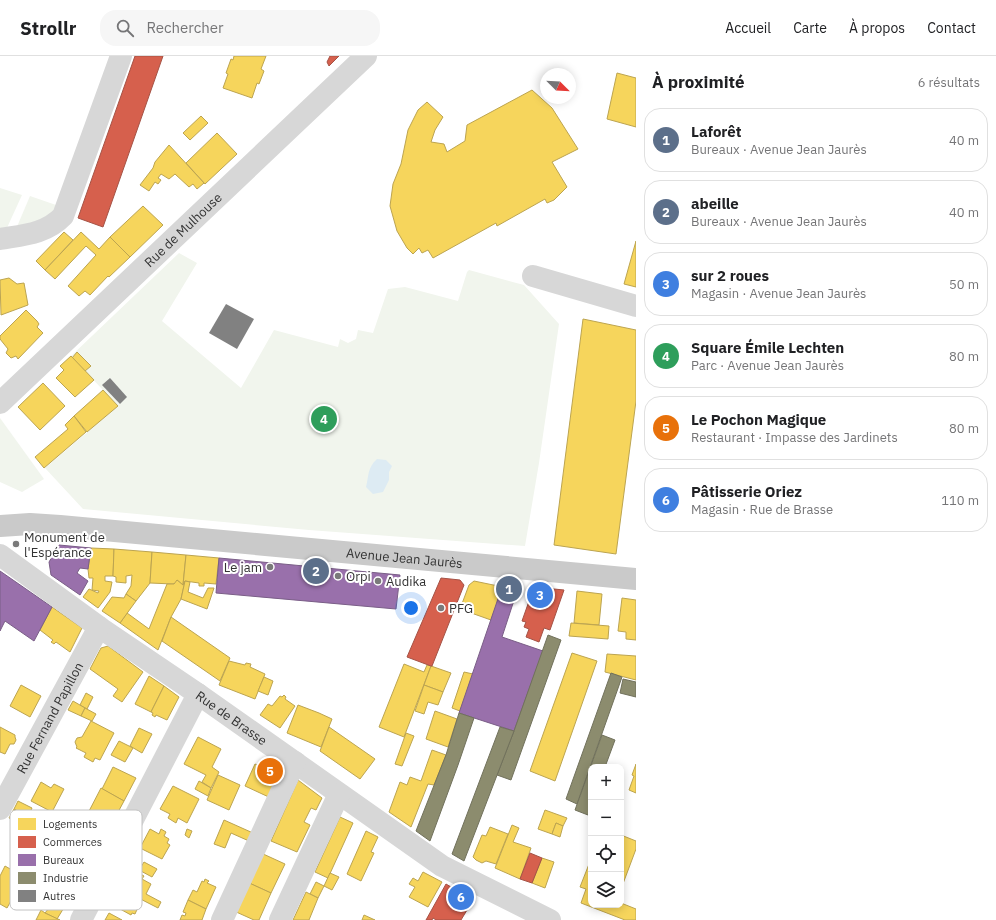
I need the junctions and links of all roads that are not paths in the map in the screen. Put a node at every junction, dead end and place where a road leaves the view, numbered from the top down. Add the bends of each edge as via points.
1 (120, 56) edge
2 (366, 56) edge
3 (0, 239) edge
4 (533, 276) dead end
5 (636, 306) edge
6 (0, 403) edge
7 (0, 510) edge
8 (30, 524) junction
9 (0, 526) edge
10 (0, 555) edge
11 (636, 579) edge
12 (99, 627) junction
13 (198, 694) junction
14 (295, 762) junction
15 (339, 794) junction
16 (0, 808) edge
17 (138, 810) edge
18 (86, 910) edge
19 (519, 912) edge
20 (81, 920) edge
21 (222, 920) edge
22 (280, 920) edge
23 (550, 920) edge

1 - 3 street via 63,216 44,230
2 - 6 street, Rue de Mulhouse
4 - 5 street
7 - 8 main road
8 - 9 main road
8 - 11 main road, Avenue Jean Jaurès
10 - 12 street, Rue de Brasse
12 - 13 street, Rue de Brasse
12 - 16 street, Rue Fernand Papillon
13 - 14 street, Rue de Brasse
13 - 17 street
14 - 15 street, Rue de Brasse
14 - 21 street
15 - 19 street, Rue de Brasse via 442,866
15 - 22 street
18 - 20 street
19 - 23 street, Rue de Brasse

